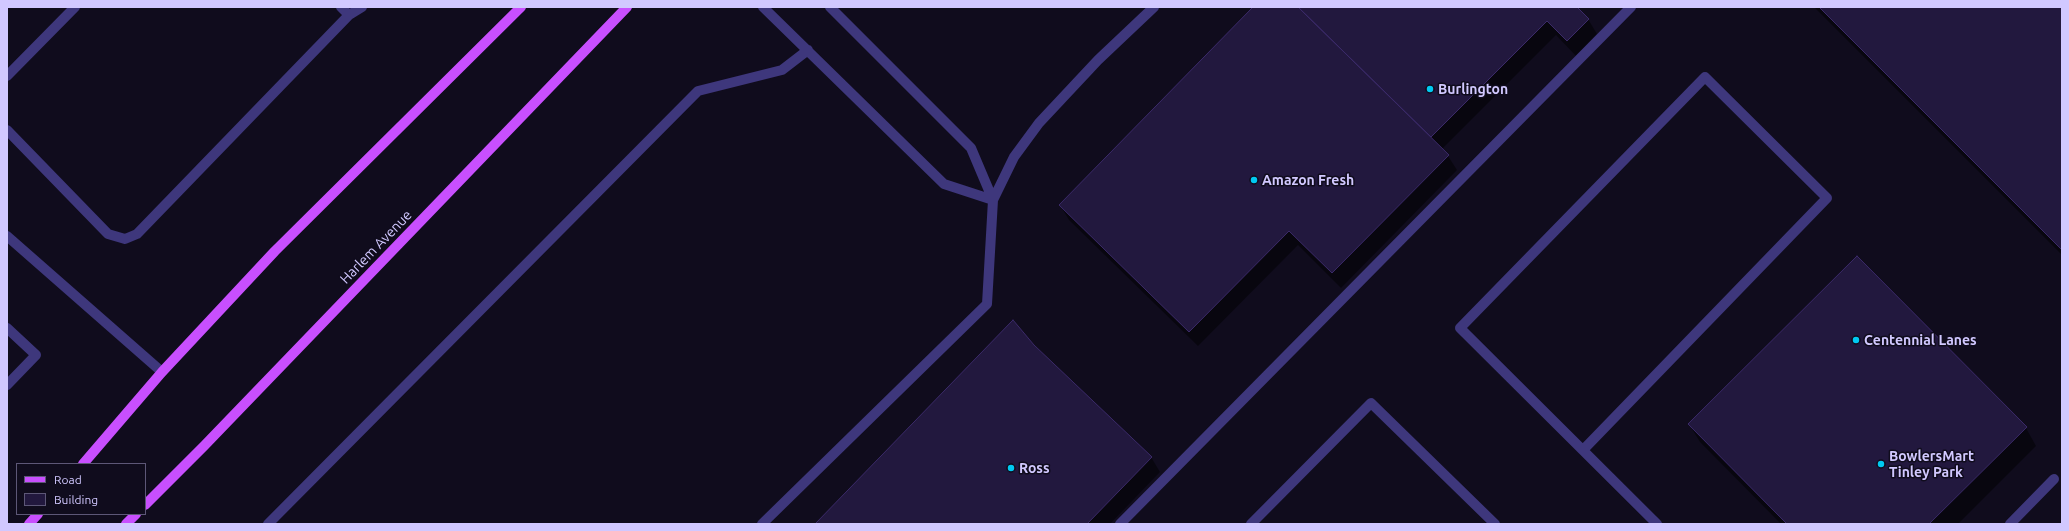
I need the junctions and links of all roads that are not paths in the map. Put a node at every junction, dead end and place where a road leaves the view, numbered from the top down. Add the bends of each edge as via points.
1 (75, 7) edge
2 (341, 7) edge
3 (362, 7) edge
4 (521, 7) edge
5 (627, 7) edge
6 (763, 7) edge
7 (830, 7) edge
8 (1154, 7) edge
9 (1631, 7) edge
10 (349, 15) junction
11 (808, 50) junction
12 (7, 76) edge
13 (7, 130) edge
14 (993, 200) junction
15 (7, 236) edge
16 (7, 328) edge
17 (162, 372) junction
18 (7, 385) edge
19 (1583, 450) junction
20 (84, 463) edge
21 (2054, 479) dead end
22 (146, 504) edge
23 (37, 515) edge
24 (135, 515) edge
25 (29, 524) edge
26 (126, 524) edge
27 (268, 524) edge
28 (762, 524) edge
29 (1120, 524) edge
30 (1251, 524) edge
31 (1495, 524) edge
32 (1657, 524) edge
33 (2010, 524) edge

1 - 12 lane
2 - 10 lane
3 - 10 lane
4 - 17 main road via 275,251
5 - 22 main road, Harlem Avenue
6 - 11 lane
7 - 14 lane via 971,148
8 - 14 lane via 1098,60 1039,123 1014,157
9 - 29 lane
10 - 13 lane via 137,234 125,239 108,234
11 - 14 lane via 944,184
11 - 27 lane via 782,70 698,91
14 - 28 lane via 988,304
15 - 17 lane
16 - 18 lane via 36,355
17 - 20 main road
19 - 19 lane via 1460,328 1705,77 1827,198
19 - 32 lane
21 - 33 lane
23 - 25 main road
24 - 26 main road
30 - 31 lane via 1371,403

